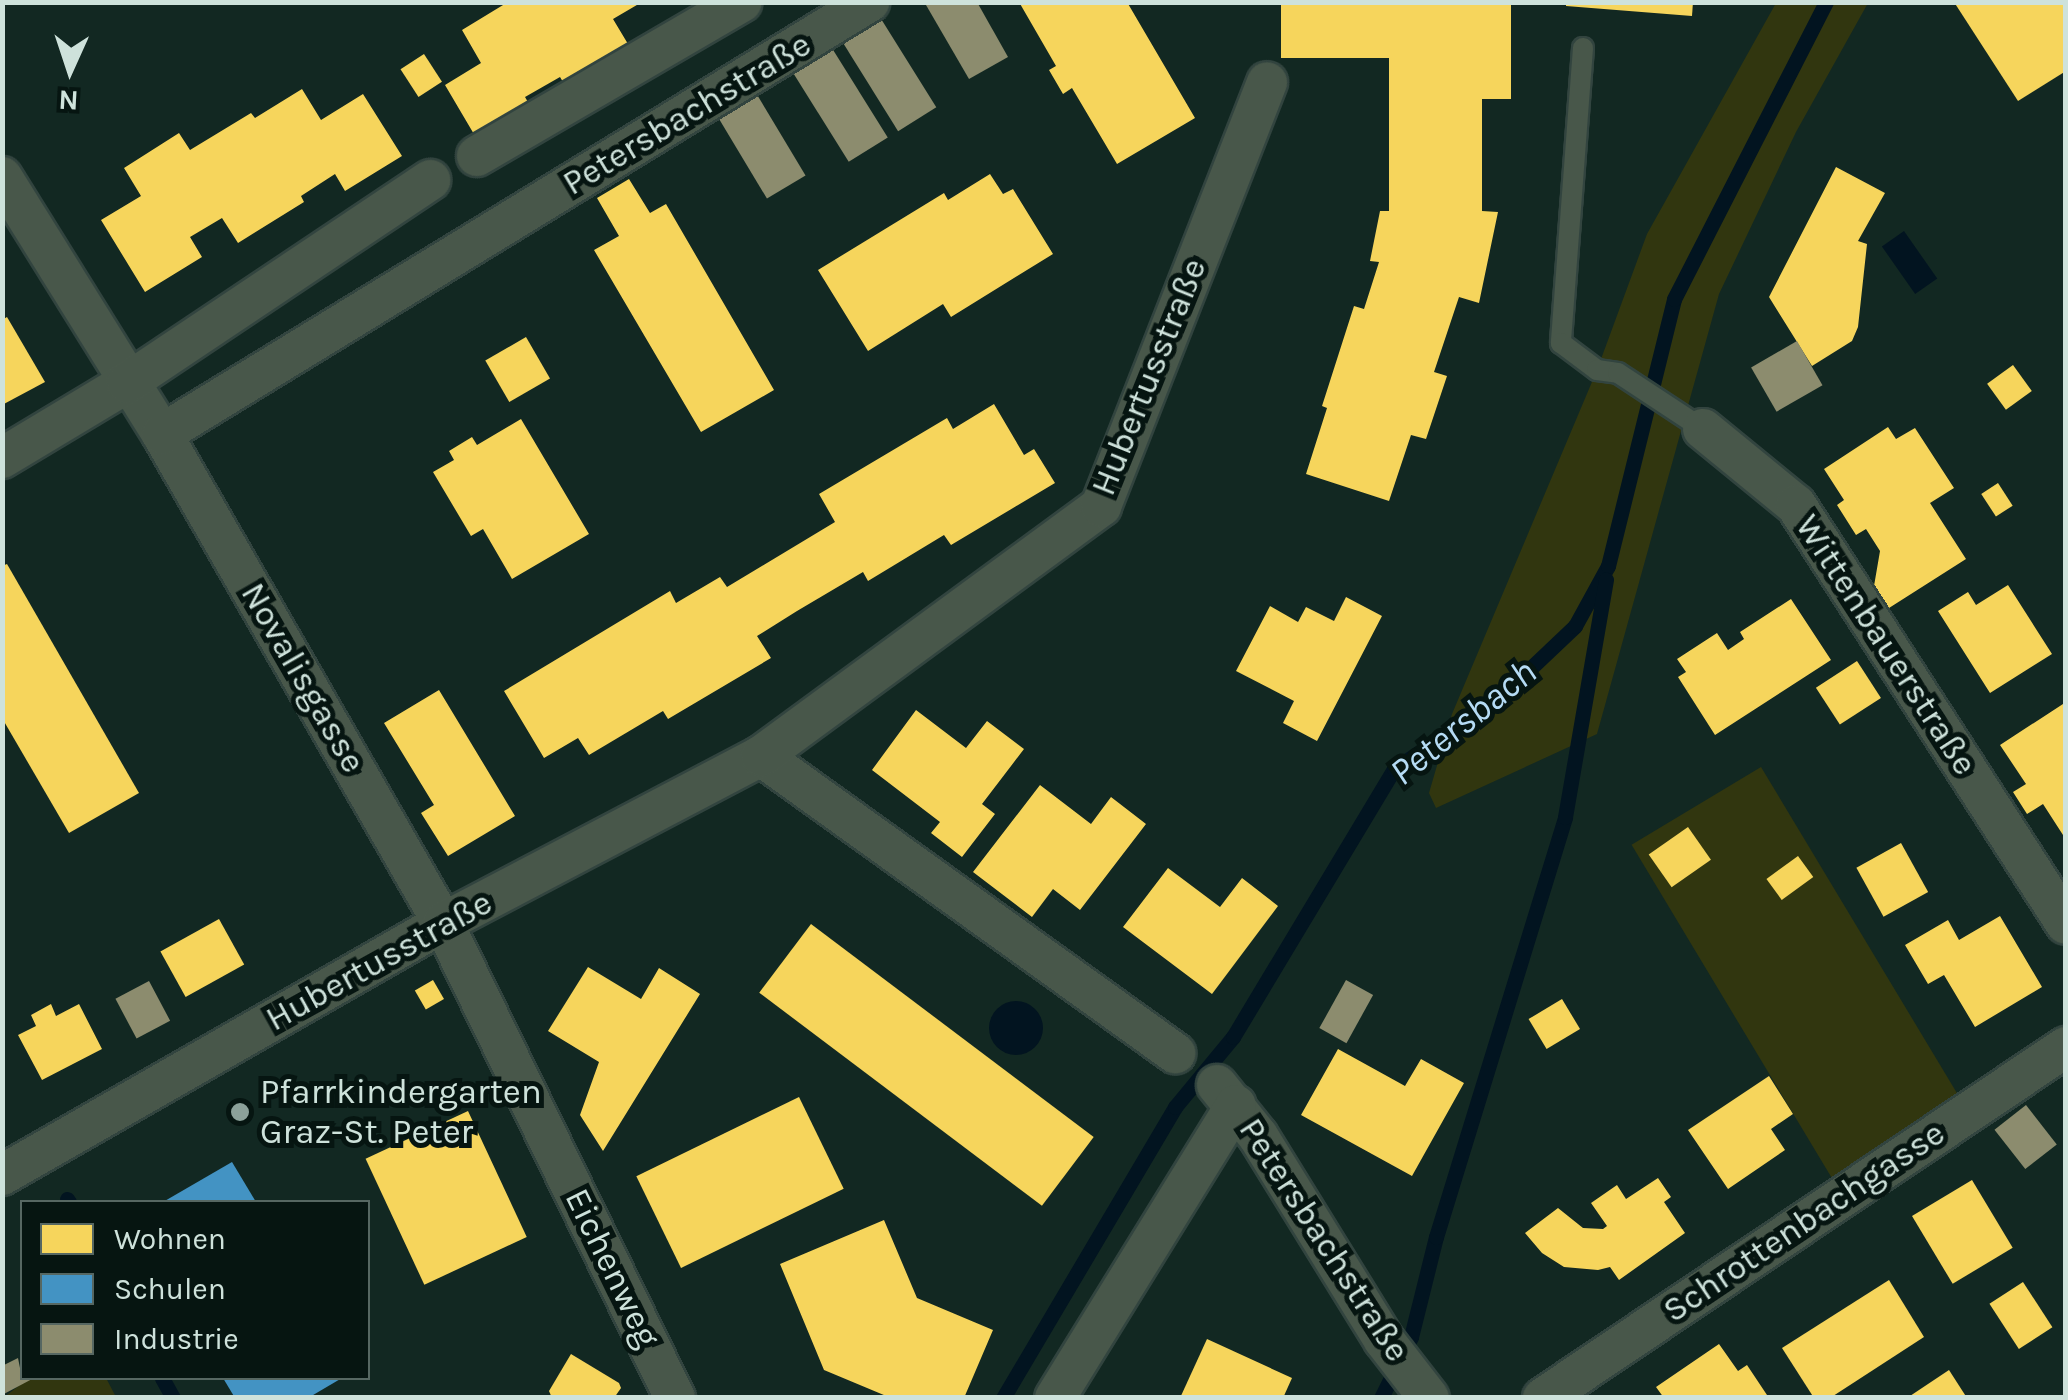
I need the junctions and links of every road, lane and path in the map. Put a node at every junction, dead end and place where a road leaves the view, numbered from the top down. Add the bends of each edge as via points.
1 (742, 2) edge
2 (869, 2) edge
3 (1583, 48) dead end
4 (1267, 82) dead end
5 (476, 156) dead end
6 (2, 177) edge
7 (430, 180) dead end
8 (127, 383) junction
9 (1703, 429) joint
10 (162, 434) junction
11 (2, 458) edge
12 (760, 756) junction
13 (443, 923) junction
14 (2066, 924) edge
15 (2066, 1047) edge
16 (1175, 1052) dead end
17 (2, 1175) edge
18 (1407, 1368) edge
19 (675, 1398) edge
20 (1055, 1398) edge
21 (1544, 1398) edge

1 - 5 street, Petersbachstraße
2 - 10 street, Petersbachstraße
3 - 9 lane, Wittenbauerstraße via 1562,344
4 - 12 street, Hubertusstraße via 1100,506
6 - 8 street, Novalisgasse
7 - 8 street
8 - 10 street, Novalisgasse
8 - 11 street
9 - 14 street, Wittenbauerstraße via 1796,505
10 - 13 street, Novalisgasse
12 - 13 street, Hubertusstraße
12 - 16 street
13 - 17 street, Hubertusstraße
13 - 19 street, Eichenweg
15 - 21 street, Schrottenbachgasse
18 - 20 street, Petersbachstraße via 1226,1095

